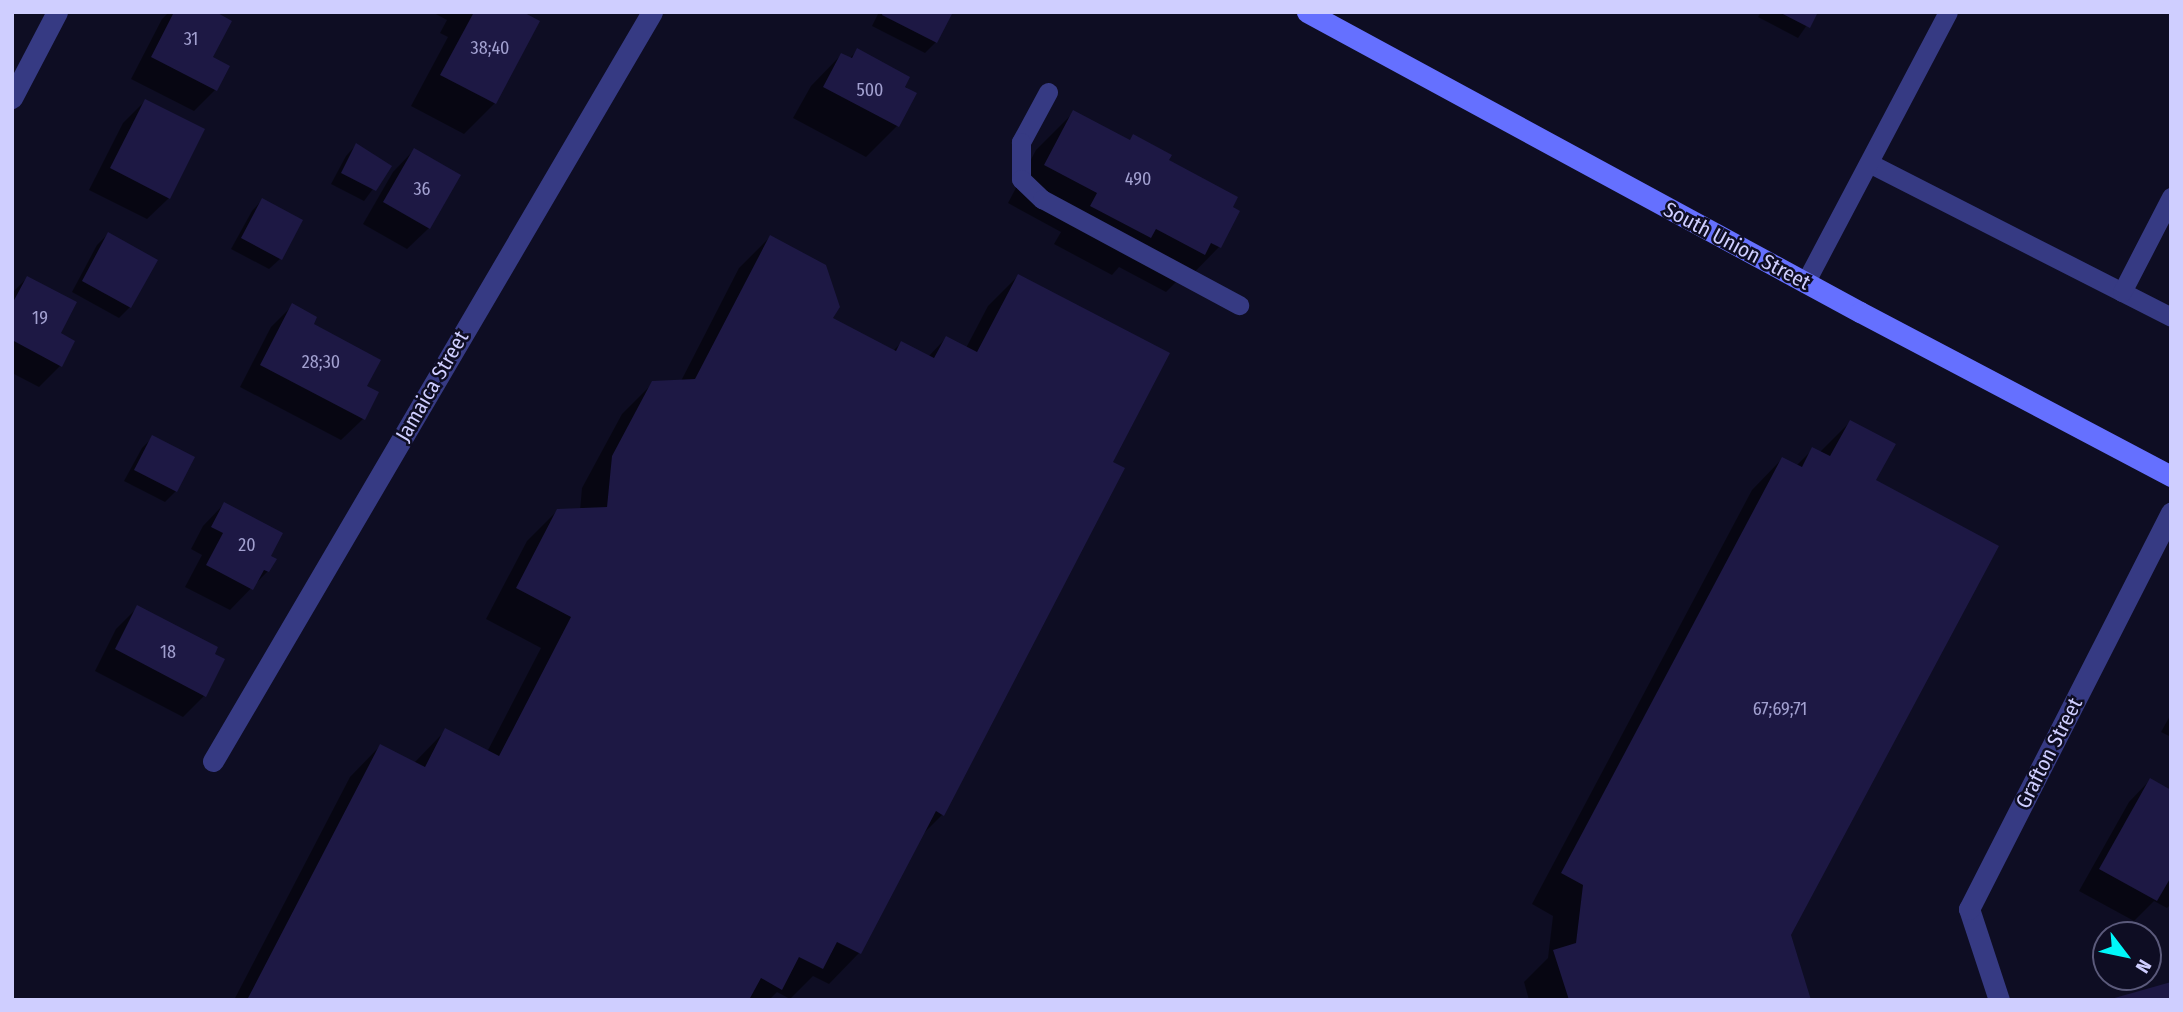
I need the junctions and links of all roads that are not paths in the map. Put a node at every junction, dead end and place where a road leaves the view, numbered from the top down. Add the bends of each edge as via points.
1 (57, 12) edge
2 (652, 12) edge
3 (1307, 12) edge
4 (1948, 12) edge
5 (1048, 92) dead end
6 (12, 98) edge
7 (1869, 163) junction
8 (2171, 197) edge
9 (1805, 283) junction
10 (2122, 292) junction
11 (1239, 305) dead end
12 (2171, 317) edge
13 (2171, 475) edge
14 (2171, 513) edge
15 (213, 761) dead end
16 (1999, 1000) edge

1 - 6 street
2 - 15 street, Jamaica Street
3 - 9 main road, South Union Street
4 - 7 lane
5 - 11 lane via 1021,142 1021,179 1042,198
7 - 9 lane
7 - 10 lane
8 - 10 lane
9 - 13 main road, South Union Street
10 - 12 lane
14 - 16 street, Grafton Street via 1969,909

